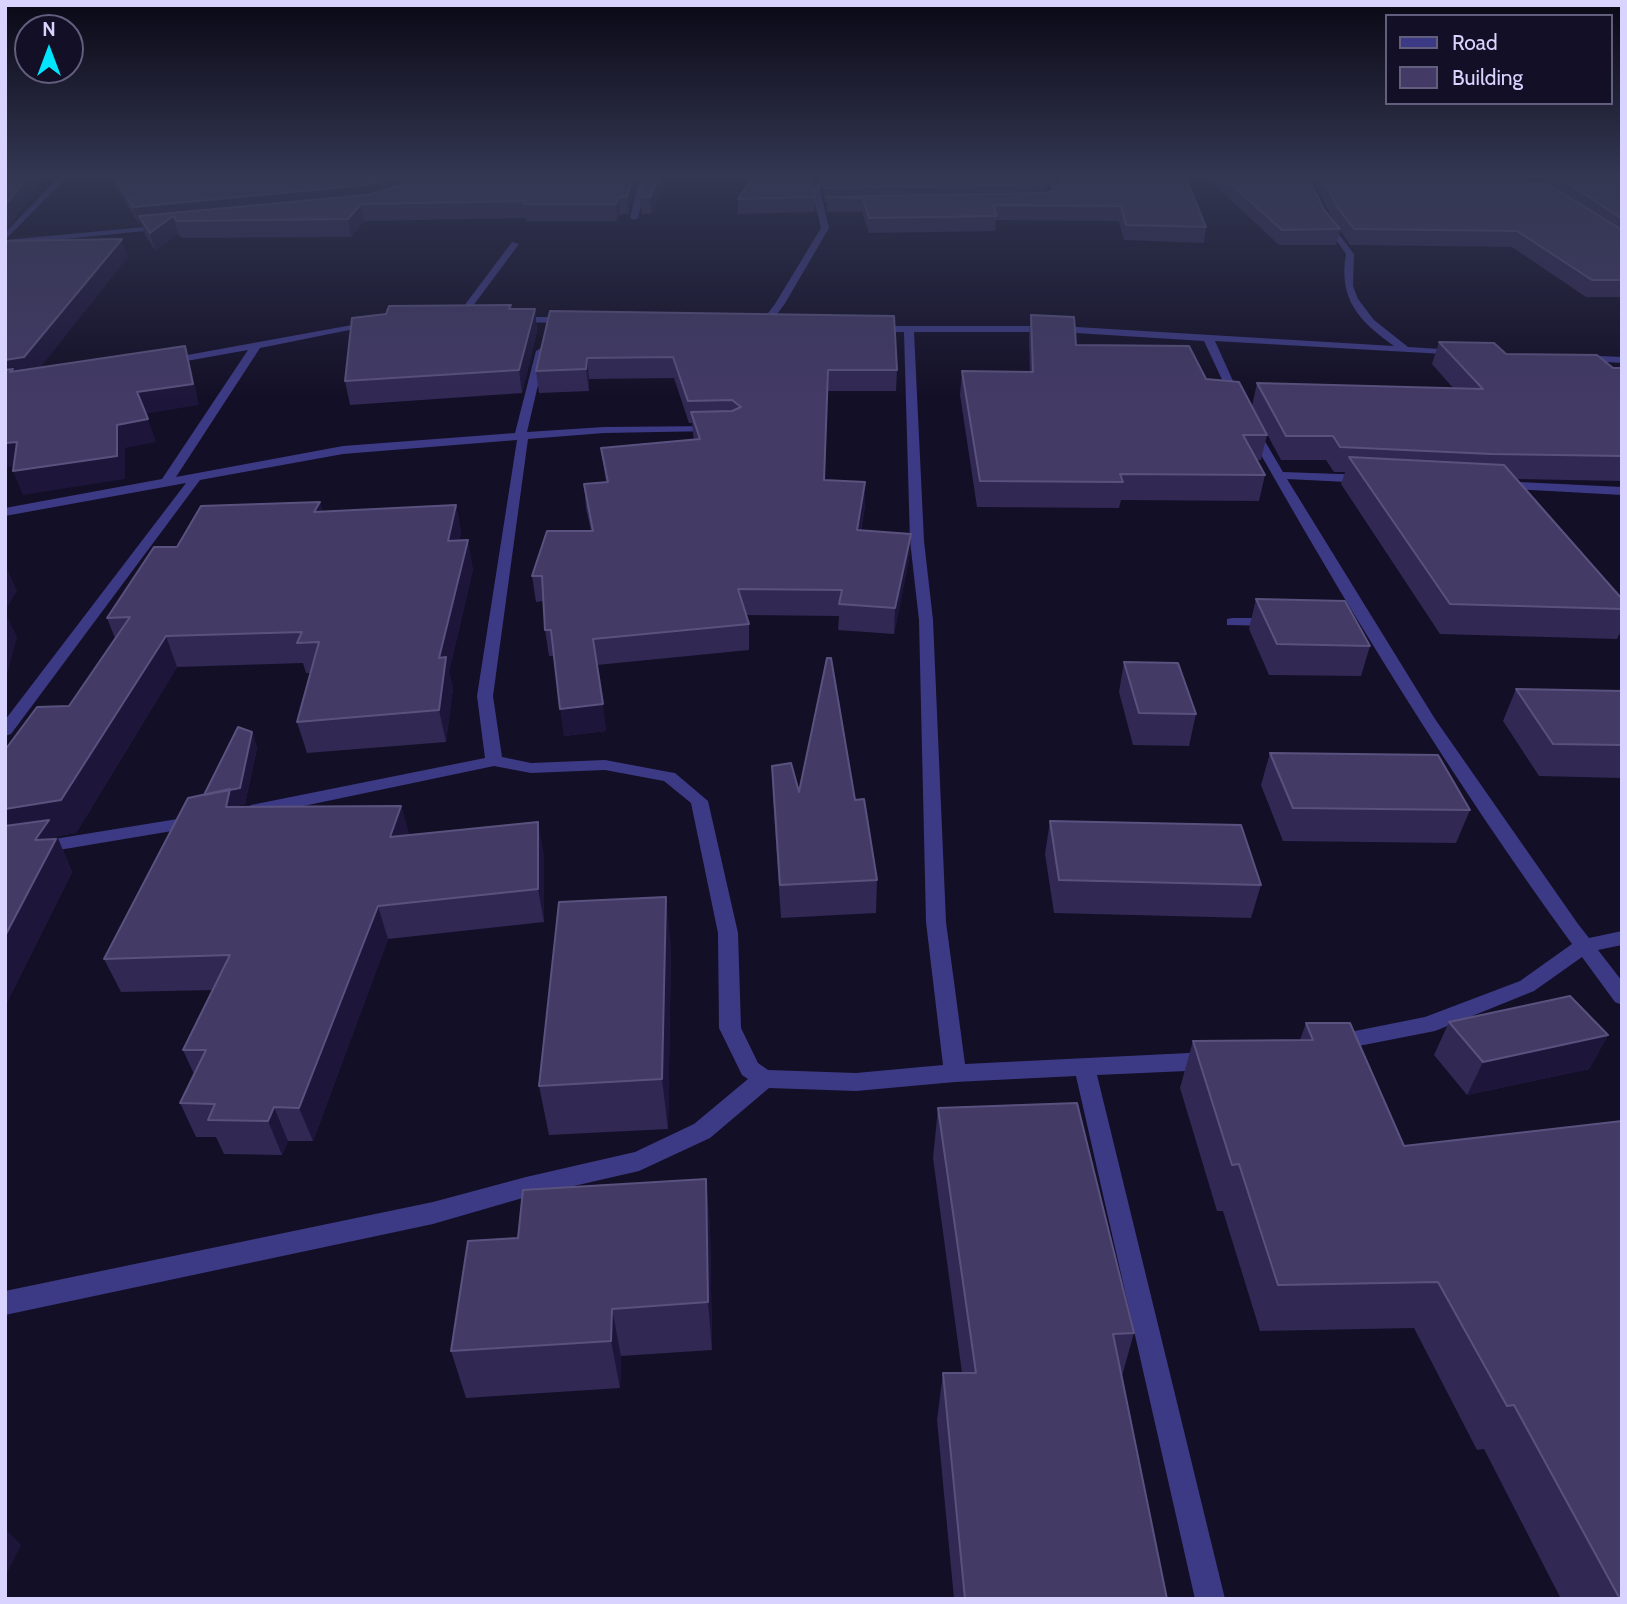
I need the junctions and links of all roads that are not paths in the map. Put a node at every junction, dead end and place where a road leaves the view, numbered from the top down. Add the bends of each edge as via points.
1 (510, 251) edge
2 (811, 251) edge
3 (1348, 251) edge
4 (446, 320) edge
5 (458, 320) junction
6 (471, 320) edge
7 (497, 320) edge
8 (548, 320) junction
9 (584, 321) edge
10 (386, 322) edge
11 (750, 325) edge
12 (763, 326) junction
13 (776, 326) edge
14 (855, 329) edge
15 (909, 331) junction
16 (1208, 338) junction
17 (255, 347) junction
18 (1407, 351) junction
19 (1474, 354) edge
20 (1568, 357) edge
21 (1622, 360) edge
22 (148, 365) edge
23 (722, 428) edge
24 (520, 436) junction
25 (1278, 475) junction
26 (196, 477) junction
27 (1378, 479) edge
28 (166, 483) junction
29 (1480, 484) edge
30 (1622, 491) edge
31 (5, 512) edge
32 (1232, 622) dead end
33 (1286, 623) edge
34 (5, 731) edge
35 (494, 761) junction
36 (5, 853) edge
37 (1622, 938) edge
38 (1583, 946) junction
39 (1622, 997) edge
40 (1309, 1048) edge
41 (1230, 1060) edge
42 (1085, 1069) junction
43 (955, 1073) junction
44 (764, 1079) junction
45 (5, 1303) edge
46 (1210, 1599) edge

1 - 5 street
2 - 12 street
3 - 18 street via 1345,281 1356,307 1374,328
4 - 5 street
5 - 6 street
7 - 8 street
8 - 9 street
8 - 24 street
10 - 17 street
11 - 12 street
12 - 13 street
14 - 15 street
15 - 16 street via 1060,329
15 - 43 street via 926,620 936,922
16 - 18 street
16 - 25 street
17 - 22 street
17 - 28 street
18 - 19 street
20 - 21 street
23 - 24 street
24 - 26 street via 343,450
24 - 35 street via 524,441 485,696
25 - 27 street
25 - 38 street via 1361,624
26 - 28 street
26 - 34 street
28 - 31 street
29 - 30 street
32 - 33 street
35 - 36 street via 224,817
35 - 44 street via 531,768 605,765 669,777 699,801 728,933 730,1028 750,1069
37 - 38 street
38 - 39 street
38 - 40 street via 1527,986 1427,1025
41 - 42 street
42 - 43 street
42 - 46 street
43 - 44 street via 856,1082
44 - 45 street via 702,1131 639,1161 433,1213

